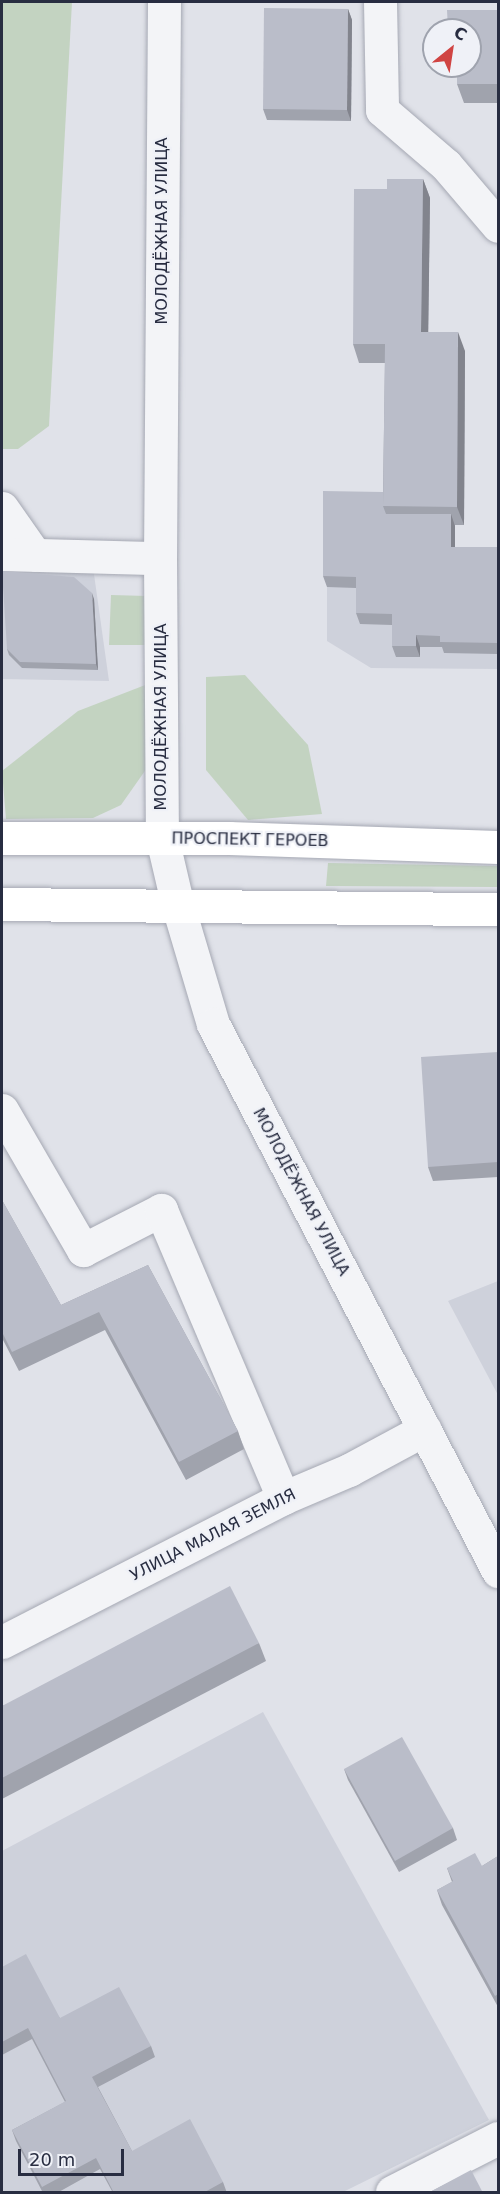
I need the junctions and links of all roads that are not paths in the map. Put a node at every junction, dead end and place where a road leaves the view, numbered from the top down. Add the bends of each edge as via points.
1 (164, 2) edge
2 (380, 2) edge
3 (498, 226) edge
4 (2, 508) edge
5 (2, 554) edge
6 (34, 555) junction
7 (160, 558) junction
8 (2, 838) edge
9 (162, 838) junction
10 (498, 847) edge
11 (2, 904) edge
12 (178, 906) junction
13 (498, 909) edge
14 (2, 1110) edge
15 (425, 1429) junction
16 (283, 1498) junction
17 (498, 1571) edge
18 (2, 1642) edge
19 (494, 2150) edge
20 (392, 2193) edge

1 - 7 street, МОЛОДЁЖНАЯ УЛИЦА
2 - 3 street via 382,110 446,165
4 - 6 street
5 - 6 street
6 - 7 street
7 - 9 street, МОЛОДЁЖНАЯ УЛИЦА
8 - 9 main road, ПРОСПЕКТ ГЕРОЕВ
9 - 10 main road, ПРОСПЕКТ ГЕРОЕВ
9 - 12 street, МОЛОДЁЖНАЯ УЛИЦА
11 - 12 main road
12 - 13 main road
12 - 15 street, МОЛОДЁЖНАЯ УЛИЦА via 213,1024
14 - 16 street via 83,1250 160,1210
15 - 16 street, УЛИЦА МАЛАЯ ЗЕМЛЯ via 349,1470
15 - 17 street, МОЛОДЁЖНАЯ УЛИЦА
16 - 18 street, УЛИЦА МАЛАЯ ЗЕМЛЯ
19 - 20 street

